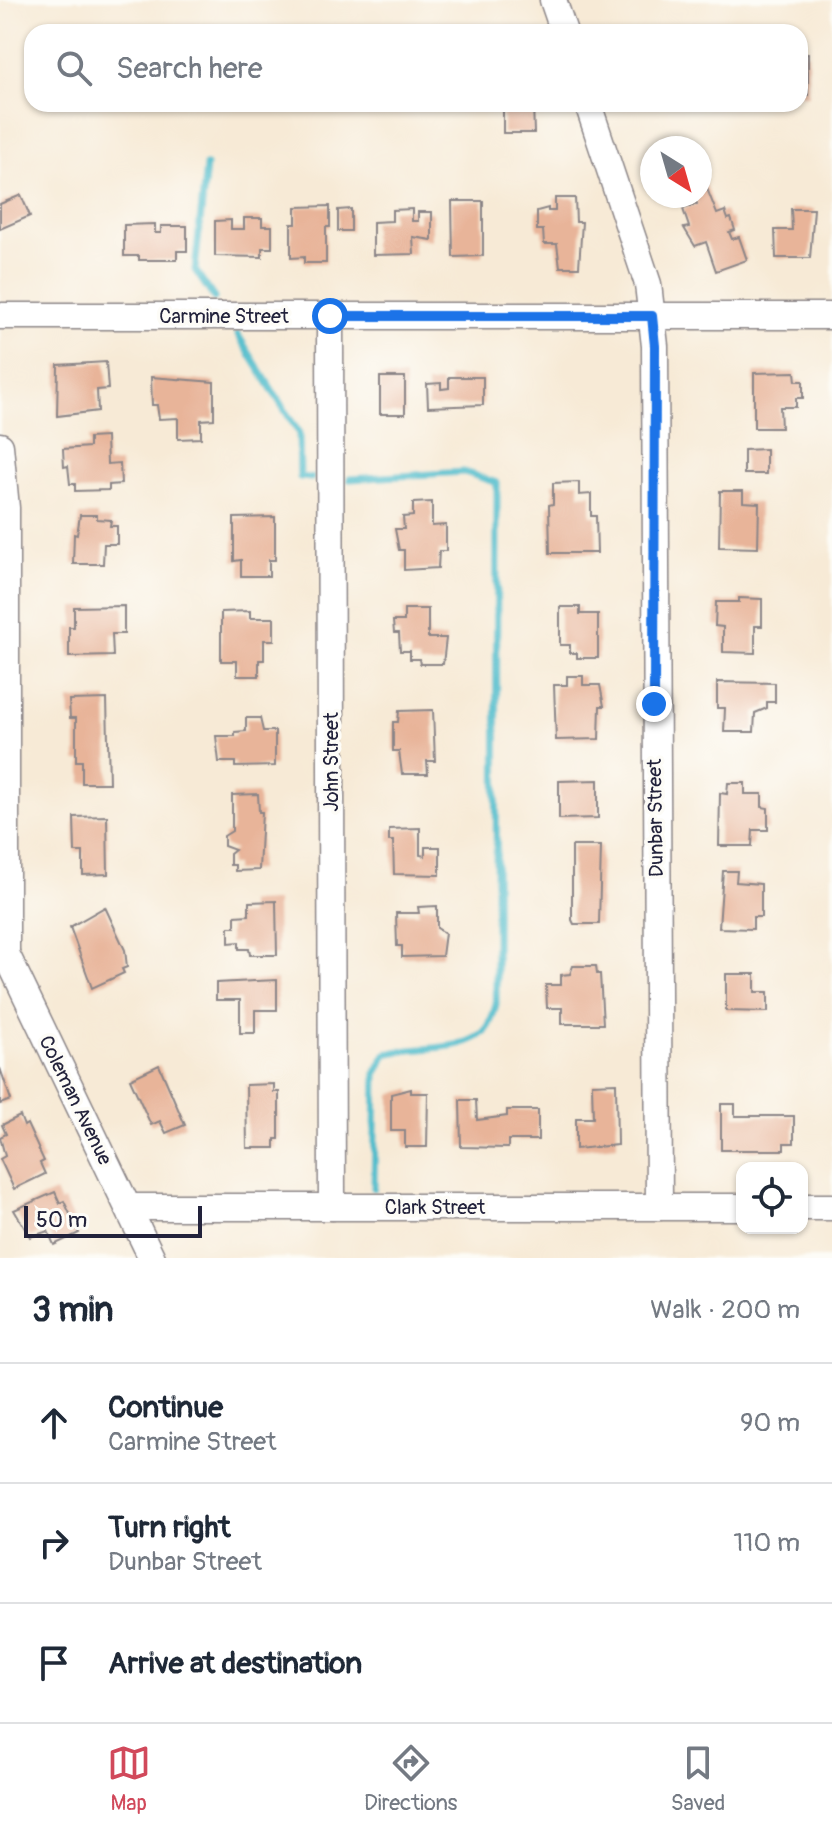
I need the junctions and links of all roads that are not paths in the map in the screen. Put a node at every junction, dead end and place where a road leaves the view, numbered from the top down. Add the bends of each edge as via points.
1 (553, 0) edge
2 (561, 24) edge
3 (591, 112) edge
4 (0, 316) edge
5 (330, 316) junction
6 (652, 316) junction
7 (832, 316) edge
8 (0, 446) edge
9 (3, 519) edge
10 (3, 948) edge
11 (128, 1207) junction
12 (332, 1207) junction
13 (659, 1207) junction
14 (736, 1207) edge
15 (808, 1207) edge
16 (832, 1207) edge
17 (152, 1258) edge

1 - 2 street
3 - 6 street, Dunbar Street via 648,284
4 - 5 street, Carmine Street
5 - 6 street, Carmine Street
5 - 12 street, John Street
6 - 7 street, Carmine Street
6 - 13 street, Dunbar Street
8 - 9 street
9 - 10 street
10 - 11 street, Coleman Avenue
11 - 12 street, Clark Street
11 - 17 street, Coleman Avenue
12 - 13 street, Clark Street
13 - 14 street, Clark Street
15 - 16 street

